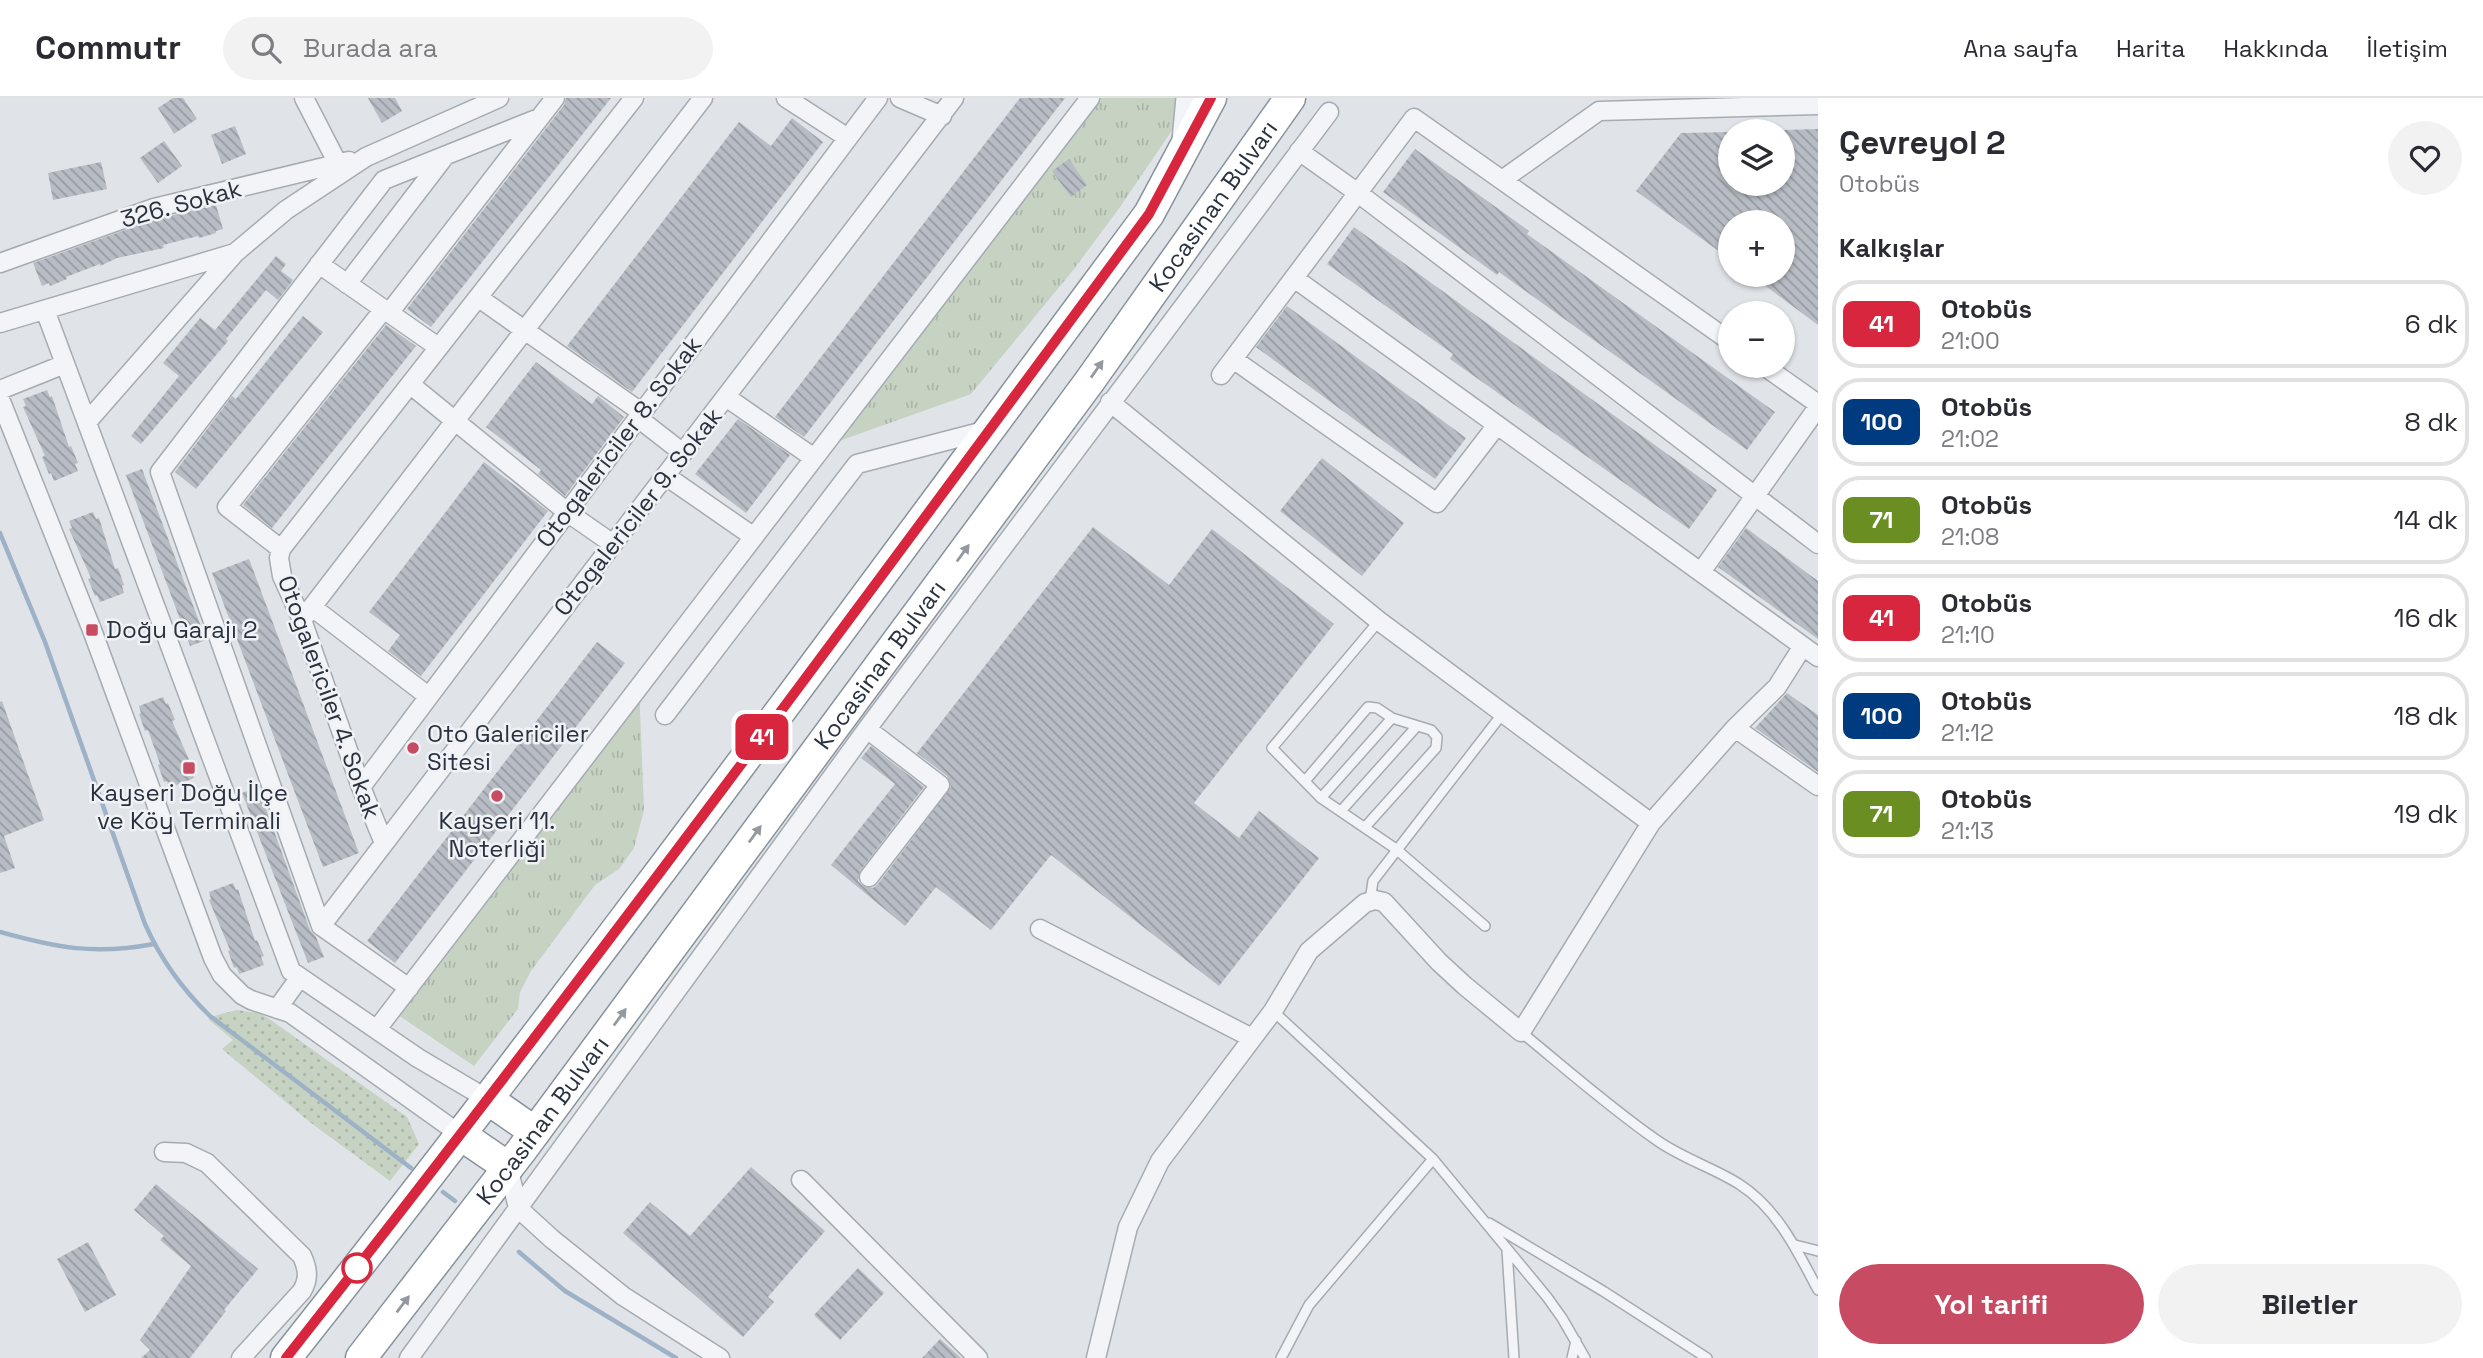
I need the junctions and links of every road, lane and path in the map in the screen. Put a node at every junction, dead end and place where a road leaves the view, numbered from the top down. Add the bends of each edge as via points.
1 (304, 98) edge
2 (499, 98) edge
3 (555, 98) edge
4 (634, 98) edge
5 (703, 98) edge
6 (786, 98) edge
7 (878, 98) edge
8 (900, 98) edge
9 (954, 98) edge
10 (1090, 98) edge
11 (1269, 98) edge
12 (1290, 98) edge
13 (1205, 100) edge
14 (470, 104) edge
15 (1600, 105) edge
16 (1818, 105) edge
17 (1329, 111) dead end
18 (942, 116) junction
19 (539, 118) junction
20 (848, 138) junction
21 (1254, 148) junction
22 (1299, 152) junction
23 (446, 155) junction
24 (366, 157) junction
25 (338, 164) junction
26 (1502, 180) junction
27 (1358, 193) junction
28 (235, 253) junction
29 (0, 263) edge
30 (319, 264) junction
31 (1294, 278) junction
32 (347, 284) junction
33 (479, 298) junction
34 (45, 310) junction
35 (387, 311) junction
36 (0, 323) edge
37 (525, 330) junction
38 (1718, 333) edge
39 (438, 347) junction
40 (1233, 359) junction
41 (65, 364) junction
42 (1221, 374) dead end
43 (1780, 378) edge
44 (411, 385) junction
45 (0, 390) edge
46 (726, 397) junction
47 (0, 399) edge
48 (1110, 402) junction
49 (1818, 406) edge
50 (640, 415) junction
51 (455, 420) junction
52 (87, 422) junction
53 (1497, 425) junction
54 (988, 430) junction
55 (683, 453) junction
56 (814, 458) junction
57 (666, 476) junction
58 (1755, 496) junction
59 (567, 512) junction
60 (754, 537) junction
61 (613, 544) junction
62 (1818, 544) edge
63 (281, 549) junction
64 (1701, 572) junction
65 (307, 614) junction
66 (1379, 621) junction
67 (1811, 651) edge
68 (428, 696) junction
69 (1503, 713) junction
70 (665, 715) dead end
71 (1392, 718) junction
72 (1417, 726) junction
73 (1735, 728) junction
74 (867, 729) junction
75 (1305, 781) junction
76 (1818, 786) edge
77 (360, 787) junction
78 (1321, 798) junction
79 (1341, 811) junction
80 (1651, 822) junction
81 (1366, 826) junction
82 (384, 843) junction
83 (1396, 849) junction
84 (869, 877) dead end
85 (1370, 901) junction
86 (321, 926) junction
87 (1485, 926) dead end
88 (1040, 929) dead end
89 (300, 978) junction
90 (409, 988) junction
91 (277, 1009) junction
92 (1273, 1012) junction
93 (377, 1029) junction
94 (1521, 1032) junction
95 (1252, 1038) junction
96 (489, 1100) junction
97 (535, 1132) junction
98 (461, 1135) junction
99 (164, 1153) dead end
100 (1433, 1159) junction
101 (508, 1167) junction
102 (801, 1180) dead end
103 (517, 1208) junction
104 (1481, 1218) junction
105 (1795, 1245) junction
106 (1507, 1250) junction
107 (1818, 1251) edge
108 (1818, 1290) edge
109 (287, 1308) junction
110 (316, 1320) junction
111 (1576, 1341) junction
112 (241, 1358) edge
113 (286, 1358) edge
114 (361, 1358) edge
115 (409, 1358) edge
116 (720, 1358) edge
117 (978, 1358) edge
118 (1096, 1358) edge
119 (1281, 1358) edge
120 (1514, 1358) edge
121 (1572, 1358) edge
122 (1585, 1358) edge
123 (1707, 1358) edge

1 - 25 street
2 - 14 street
3 - 19 street
4 - 33 street
5 - 37 street
6 - 20 street
7 - 20 street, Otogalericiler 8. Sokak
8 - 18 street
9 - 18 street, Otogalericiler 9. Sokak
10 - 56 street
11 - 21 highway
12 - 21 highway, Kocasinan Bulvarı
13 - 54 highway, Kocasinan Bulvarı via 1149,214
14 - 24 street
15 - 16 street
15 - 26 street
17 - 22 street
18 - 46 street, Otogalericiler 9. Sokak
19 - 23 street
19 - 35 street
20 - 50 street, Otogalericiler 8. Sokak
97 -> 21 highway, Kocasinan Bulvarı via 1081,393
22 - 27 street
22 - 48 street
23 - 30 street via 384,180
23 - 32 street
24 - 25 street, 326. Sokak
24 - 28 street via 286,210
25 - 29 street, 326. Sokak via 154,208
26 - 27 street via 1414,118
26 - 38 street
27 - 31 street
27 - 58 street
28 - 34 street
28 - 52 street
30 - 32 street
30 - 86 street via 160,472
31 - 40 street
31 - 53 street
32 - 35 street
33 - 37 street
33 - 39 street
34 - 36 street
34 - 41 street
35 - 39 street
35 - 63 street via 226,507
37 - 50 street
37 - 51 street
39 - 44 street
40 - 42 street
40 - 53 street via 1437,503
41 - 45 street
41 - 52 street
43 - 49 street
44 - 51 street
44 - 63 street
46 - 55 street, Otogalericiler 9. Sokak
46 - 56 street
47 - 91 street via 92,630 217,967 243,995
48 - 66 street
48 - 74 street
49 - 58 street
50 - 55 street
50 - 59 street, Otogalericiler 8. Sokak
51 - 59 street
51 - 65 street
52 - 89 street via 291,971
53 - 64 street
54 - 70 street via 857,464
54 - 96 highway, Kocasinan Bulvarı
55 - 57 street, Otogalericiler 9. Sokak
56 - 60 street
57 - 60 street
57 - 61 street, Otogalericiler 9. Sokak
58 - 62 street
58 - 64 street
59 - 61 street
59 - 68 street, Otogalericiler 8. Sokak
60 - 90 street
61 - 82 street, Otogalericiler 9. Sokak
63 - 65 street, Otogalericiler 4. Sokak via 282,576
64 - 67 street
65 - 68 street
65 - 77 street, Otogalericiler 4. Sokak
66 - 69 street
66 - 75 lane via 1272,748
67 - 73 street
68 - 77 street, Otogalericiler 8. Sokak
69 - 80 street
69 - 83 lane
71 - 72 lane
71 - 75 lane via 1368,708
71 - 78 lane
72 - 79 lane
72 - 81 lane via 1431,730 1437,737 1436,748
73 - 76 street
73 - 80 street
74 - 84 street via 940,785
74 - 103 street
75 - 78 lane
77 - 82 street, Otogalericiler 4. Sokak
78 - 79 lane
79 - 81 lane
80 - 94 street
81 - 83 lane
82 - 86 street, Otogalericiler 9. Sokak
83 - 85 lane via 1373,881
83 - 87 lane
85 - 92 street via 1310,951
85 - 94 street via 1388,904 1439,962
86 - 90 street
88 - 95 street
89 - 91 street
89 - 93 street
90 - 93 street
91 - 98 street via 290,1013
92 - 95 street
92 - 100 lane
93 - 96 street
94 - 105 lane via 1658,1141 1751,1192
95 - 118 street via 1173,1143 1138,1203
96 - 97 highway
96 - 98 highway, Kocasinan Bulvarı
97 - 101 highway, Kocasinan Bulvarı
98 - 101 highway
98 - 110 highway, Kocasinan Bulvarı
99 - 109 street via 186,1153 206,1163 302,1256 308,1272 305,1285
100 - 104 lane
100 - 119 lane via 1309,1305
101 - 103 street
114 -> 101 highway, Kocasinan Bulvarı
102 - 117 street
103 - 115 street
103 - 116 street via 623,1296
104 - 106 lane
104 - 123 lane
105 - 107 lane
105 - 108 lane
106 - 111 lane
106 - 120 lane
109 - 110 street
109 - 112 street
110 - 113 highway, Kocasinan Bulvarı
111 - 121 lane
111 - 122 lane

